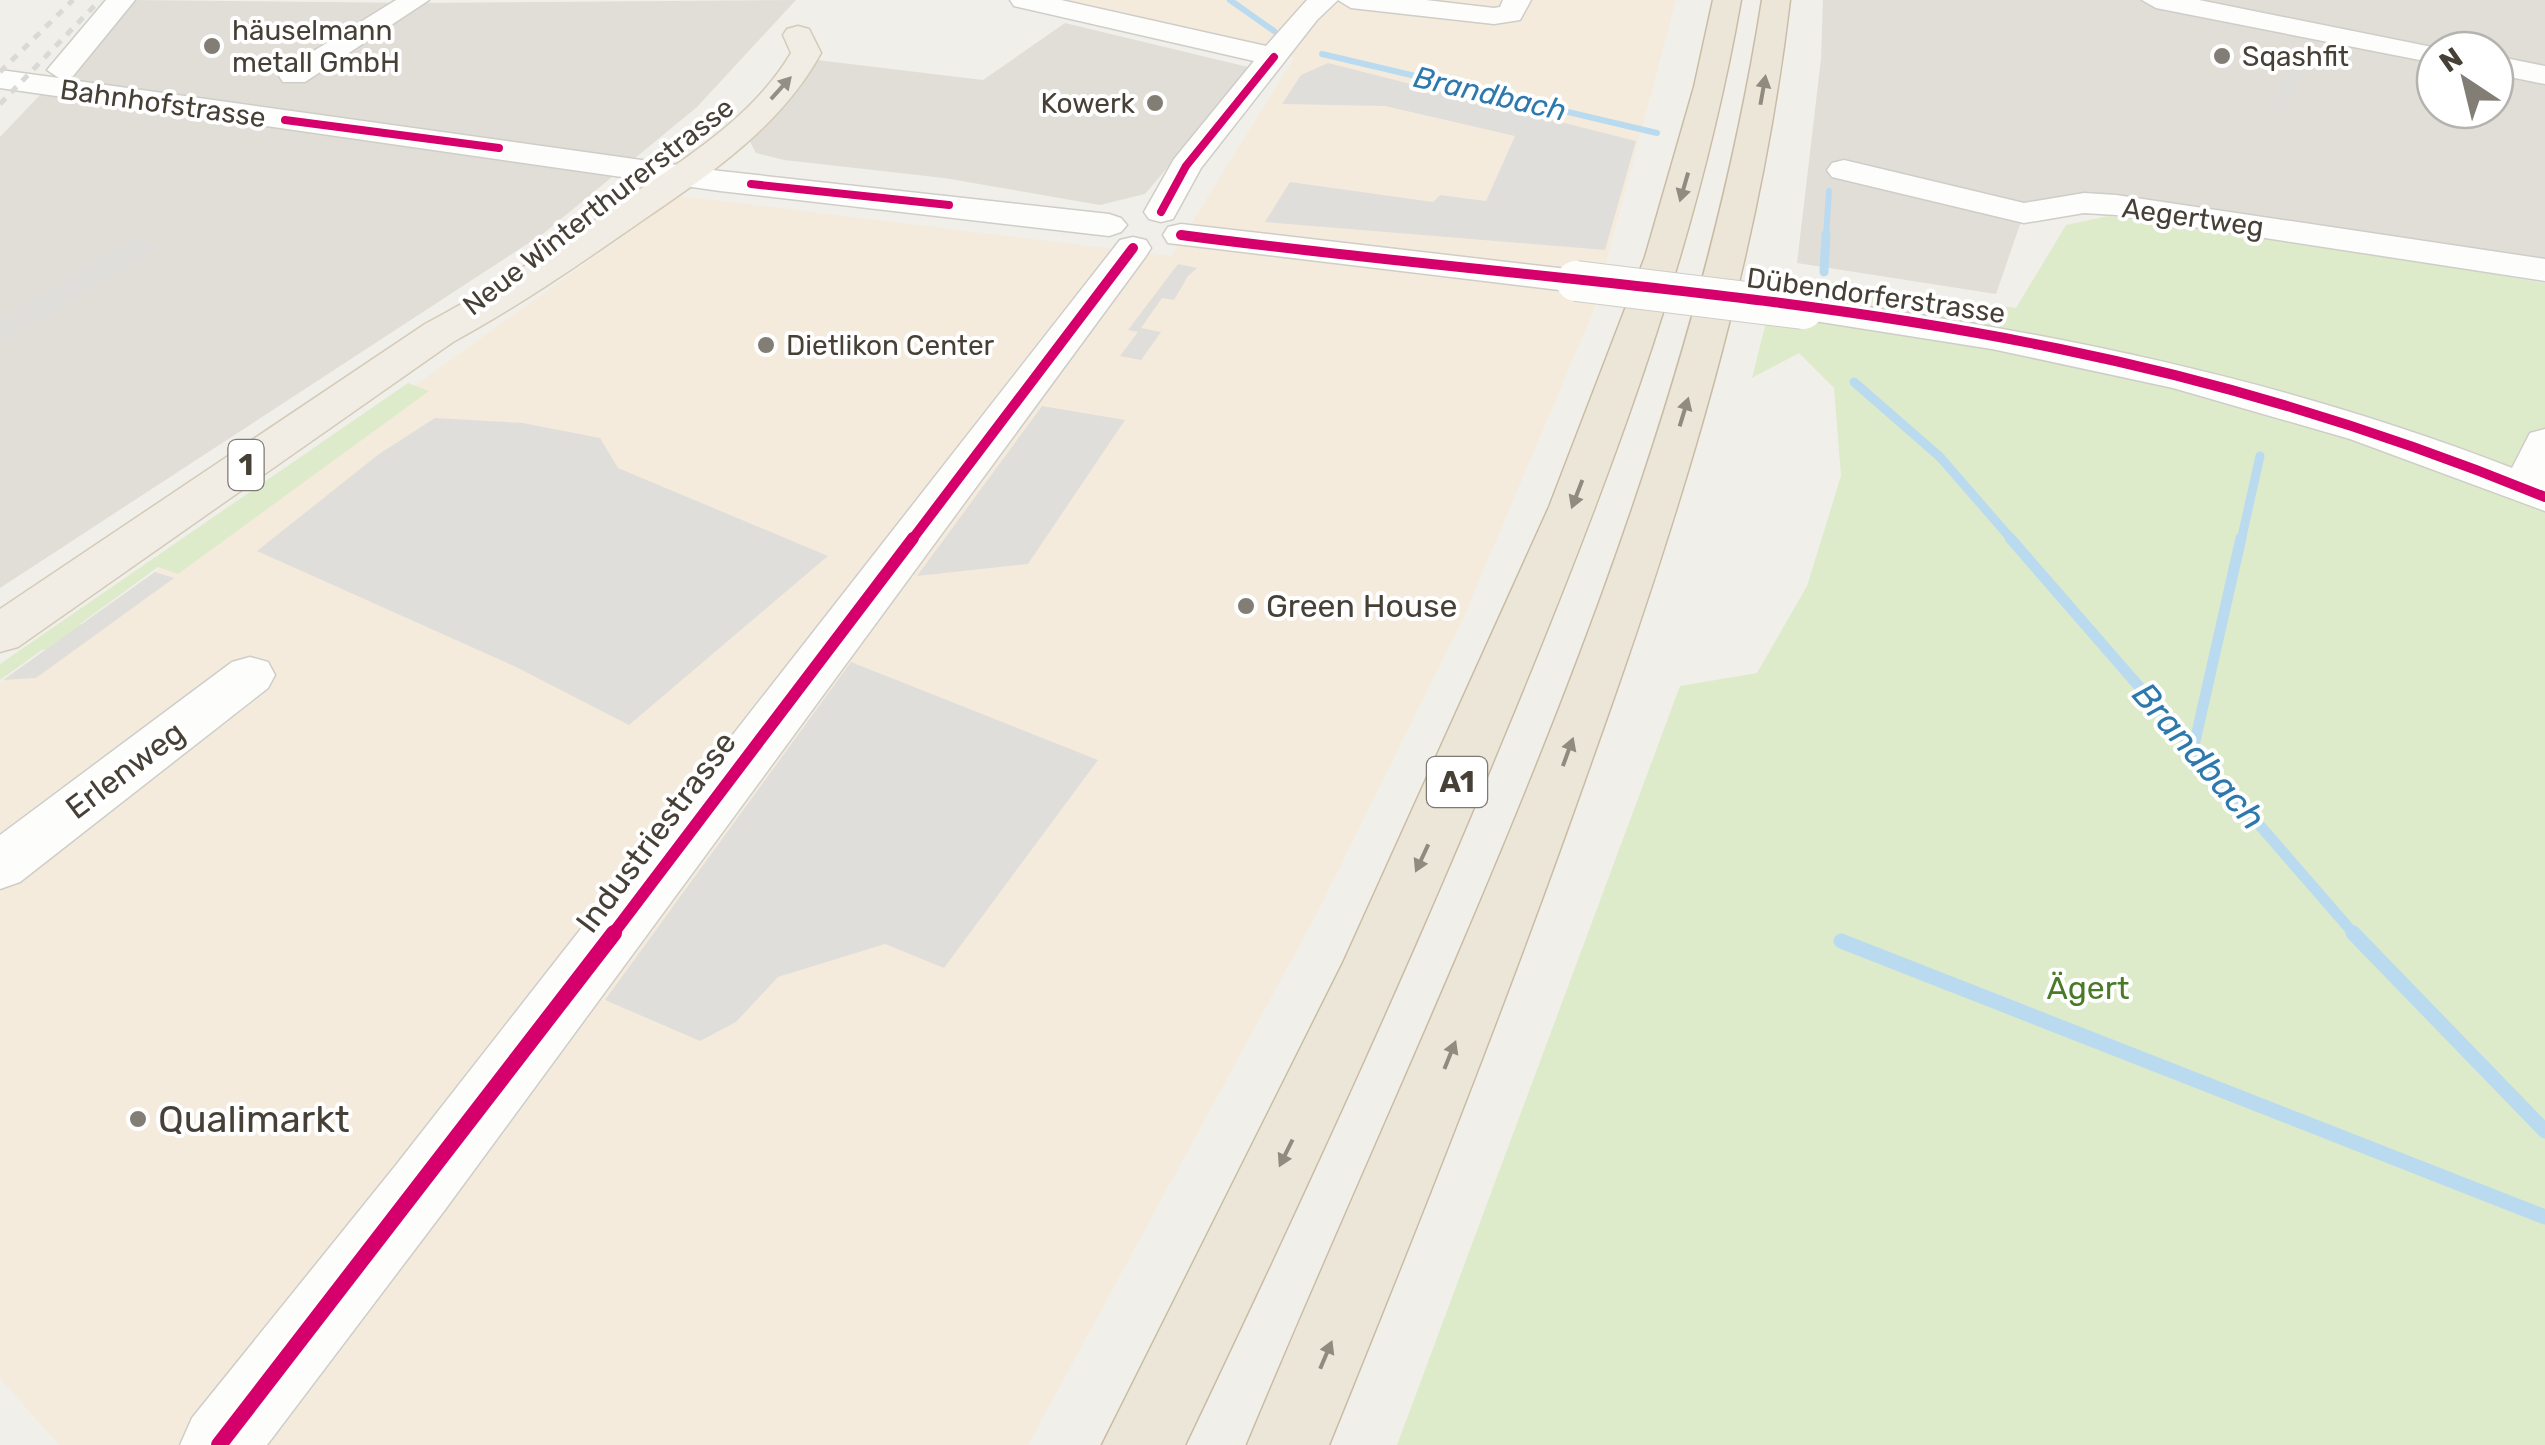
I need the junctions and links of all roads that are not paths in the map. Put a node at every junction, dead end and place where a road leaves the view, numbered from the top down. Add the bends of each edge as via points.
1 (122, 0) edge
2 (415, 0) edge
3 (1024, 0) edge
4 (1351, 0) edge
5 (1727, 0) edge
6 (1776, 0) edge
7 (2156, 0) edge
8 (1308, 2) edge
9 (1506, 8) edge
10 (804, 24) dead end
11 (2415, 50) edge
12 (1274, 57) junction
13 (2515, 69) edge
14 (62, 70) dead end
15 (2545, 75) edge
16 (294, 76) dead end
17 (0, 80) edge
18 (1844, 170) dead end
19 (667, 172) junction
20 (1171, 224) junction
21 (1121, 237) junction
22 (2545, 270) edge
23 (2545, 442) edge
24 (2532, 492) edge
25 (0, 634) edge
26 (250, 675) dead end
27 (0, 866) edge
28 (219, 1445) edge
29 (1143, 1445) edge
30 (1288, 1445) edge

1 - 14 street
2 - 16 street
3 - 12 street
4 - 9 street
5 -> 29 highway, A1 via 1677,212 1564,530 1378,955
30 -> 6 highway via 1486,965 1635,565 1737,221
7 - 11 street
8 - 12 street
10 - 19 main road, Neue Winterthurerstrasse / 1 via 806,53 794,74 724,148
12 - 20 street via 1186,166
13 - 15 street
17 - 19 street, Bahnhofstrasse
18 - 22 street, Aegertweg via 2024,213 2116,205
19 - 21 street
19 - 25 main road, Neue Winterthurerstrasse / 1 via 578,251 439,333
20 - 21 street, Dübendorferstrasse via 1136,212
20 - 24 street, Dübendorferstrasse, bridge via 1986,335 2166,374 2320,417
21 - 28 street, Industriestrasse via 489,1098
23 - 24 street
26 - 27 street, Erlenweg

